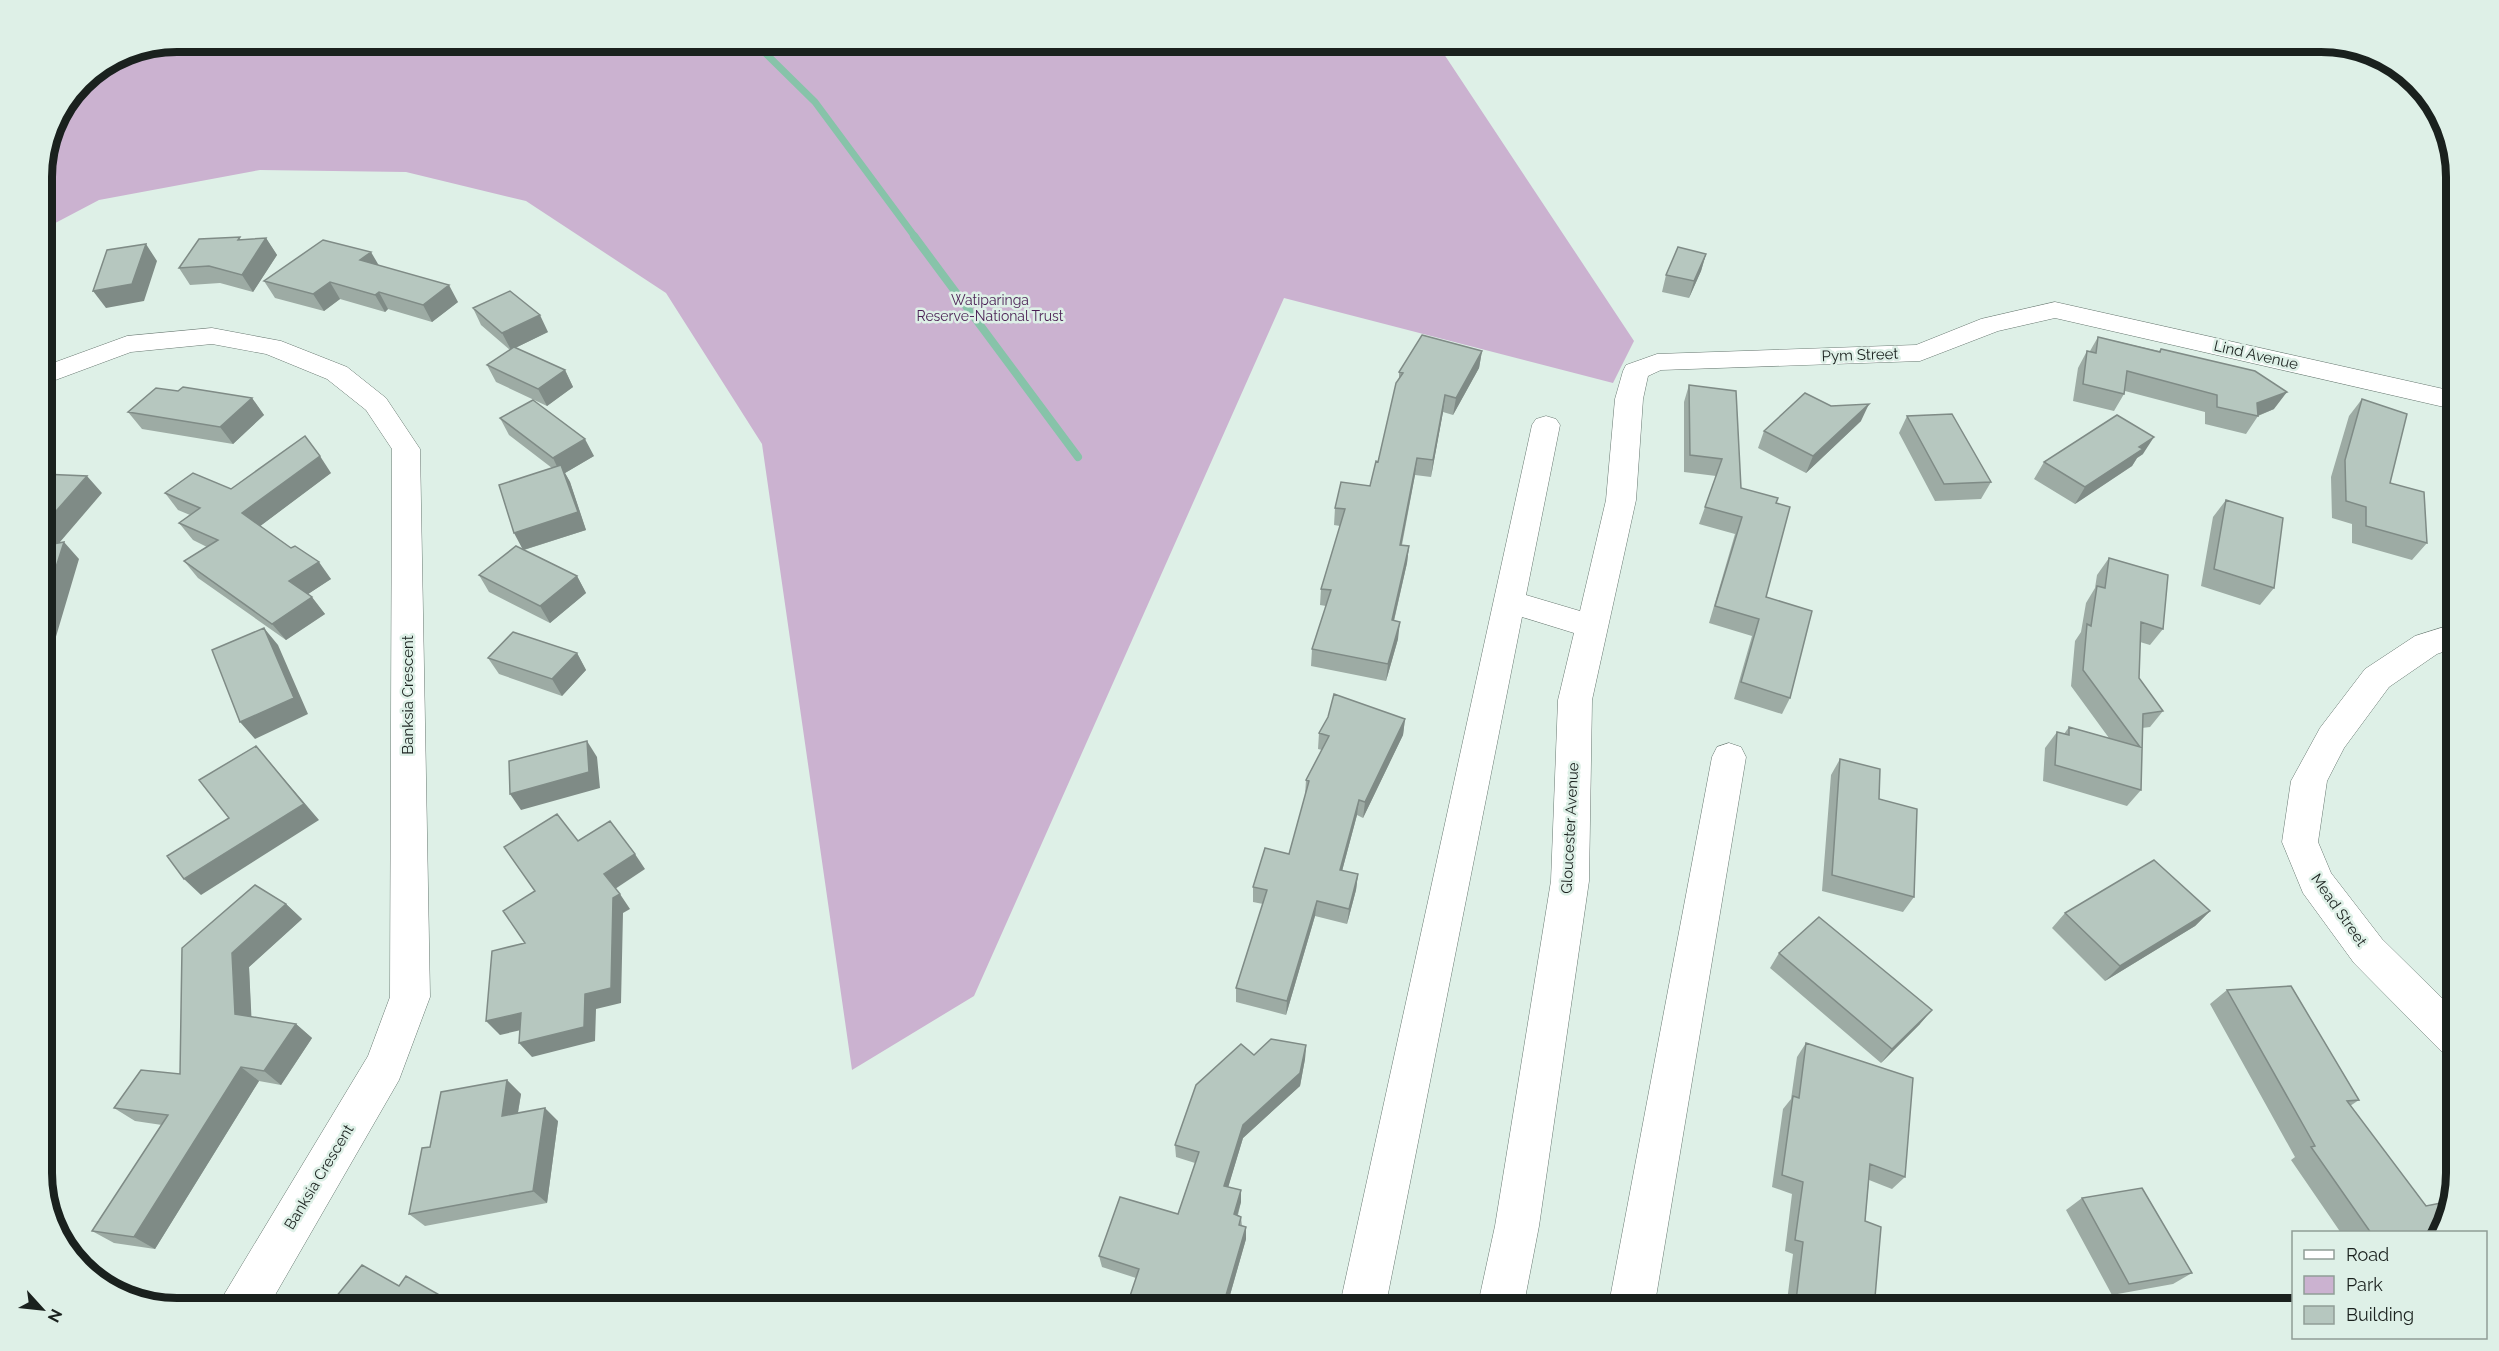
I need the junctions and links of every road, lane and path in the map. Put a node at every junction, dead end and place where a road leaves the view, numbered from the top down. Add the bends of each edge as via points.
1 (2055, 310) joint
2 (1657, 362) joint
3 (53, 373) edge
4 (2446, 399) edge
5 (1546, 424) dead end
6 (1510, 602) junction
7 (1592, 627) junction
8 (2446, 639) edge
9 (1728, 757) dead end
10 (2446, 1029) edge
11 (248, 1298) edge
12 (1364, 1298) edge
13 (1502, 1298) edge
14 (1633, 1298) edge

1 - 2 street, Pym Street via 1990,325 1920,353
1 - 4 street, Lind Avenue
2 - 7 street, Gloucester Avenue via 1636,371 1631,390 1621,500
3 - 11 street, Banksia Crescent via 127,344 212,336 272,347 337,373 376,404 406,449 410,996 385,1066
5 - 6 street
6 - 7 street
6 - 12 street
7 - 13 street, Gloucester Avenue via 1575,700 1570,881 1517,1227
8 - 10 street, Mead Street via 2426,645 2377,678 2332,738 2309,781 2300,842 2316,882 2368,951
9 - 14 street

